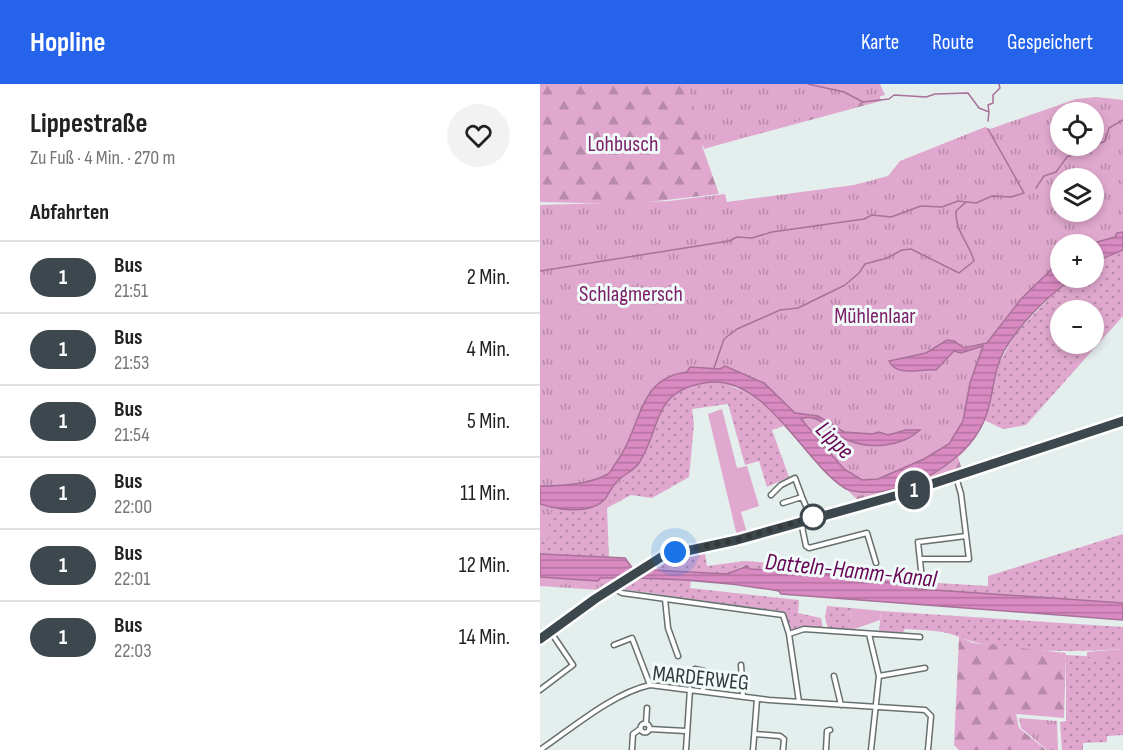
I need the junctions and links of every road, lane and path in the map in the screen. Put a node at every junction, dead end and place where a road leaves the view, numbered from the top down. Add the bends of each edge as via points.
1 (1123, 421) edge
2 (956, 477) junction
3 (771, 495) dead end
4 (802, 497) junction
5 (783, 503) dead end
6 (811, 518) junction
7 (801, 521) junction
8 (966, 536) junction
9 (920, 559) junction
10 (876, 563) dead end
11 (921, 570) dead end
12 (612, 588) junction
13 (665, 598) junction
14 (550, 631) junction
15 (789, 634) junction
16 (869, 634) junction
17 (920, 637) dead end
18 (540, 639) edge
19 (614, 645) dead end
20 (678, 656) dead end
21 (741, 665) dead end
22 (925, 668) dead end
23 (695, 669) dead end
24 (834, 676) dead end
25 (879, 676) junction
26 (650, 685) junction
27 (690, 689) junction
28 (540, 690) edge
29 (703, 691) junction
30 (742, 697) junction
31 (757, 699) junction
32 (799, 702) junction
33 (841, 705) junction
34 (875, 707) junction
35 (647, 708) dead end
36 (646, 724) junction
37 (640, 729) junction
38 (649, 729) junction
39 (830, 730) dead end
40 (686, 731) junction
41 (754, 734) junction
42 (540, 750) edge
43 (632, 750) edge
44 (686, 750) edge
45 (753, 750) edge
46 (783, 750) edge
47 (826, 750) edge
48 (871, 750) edge
49 (928, 750) edge

1 - 2 main road
2 - 6 main road
2 - 8 street
3 - 4 street via 781,484 795,478
4 - 5 street
4 - 6 street
6 - 7 main road
7 - 10 street via 809,548 867,533
7 - 12 main road via 737,540 675,552 644,566
8 - 9 street via 918,542
8 - 9 street via 969,559
9 - 11 street
12 - 13 street via 622,593
12 - 14 main road
13 - 15 street via 778,613 785,617
13 - 20 street via 668,628
14 - 18 main road
14 - 28 street via 573,665
15 - 16 street via 804,629
15 - 32 street
16 - 17 street
16 - 25 street
19 - 26 street via 632,638
21 - 30 street
22 - 25 street
23 - 29 street via 704,671
24 - 33 street
25 - 34 street
26 - 27 street, MARDERWEG
26 - 42 street, MARDERWEG via 588,717
27 - 29 street, MARDERWEG
27 - 40 street
29 - 30 street, MARDERWEG
30 - 31 street, MARDERWEG
31 - 32 street, MARDERWEG
31 - 41 street
32 - 33 street, MARDERWEG
33 - 34 street, MARDERWEG
34 - 48 street
34 - 49 street, MARDERWEG via 928,712
35 - 36 street
36 - 37 street
36 - 38 street
37 - 38 street via 646,733
37 - 43 street via 633,734
38 - 40 street
39 - 47 street
40 - 44 street
41 - 45 street
41 - 46 street via 780,736 784,739

